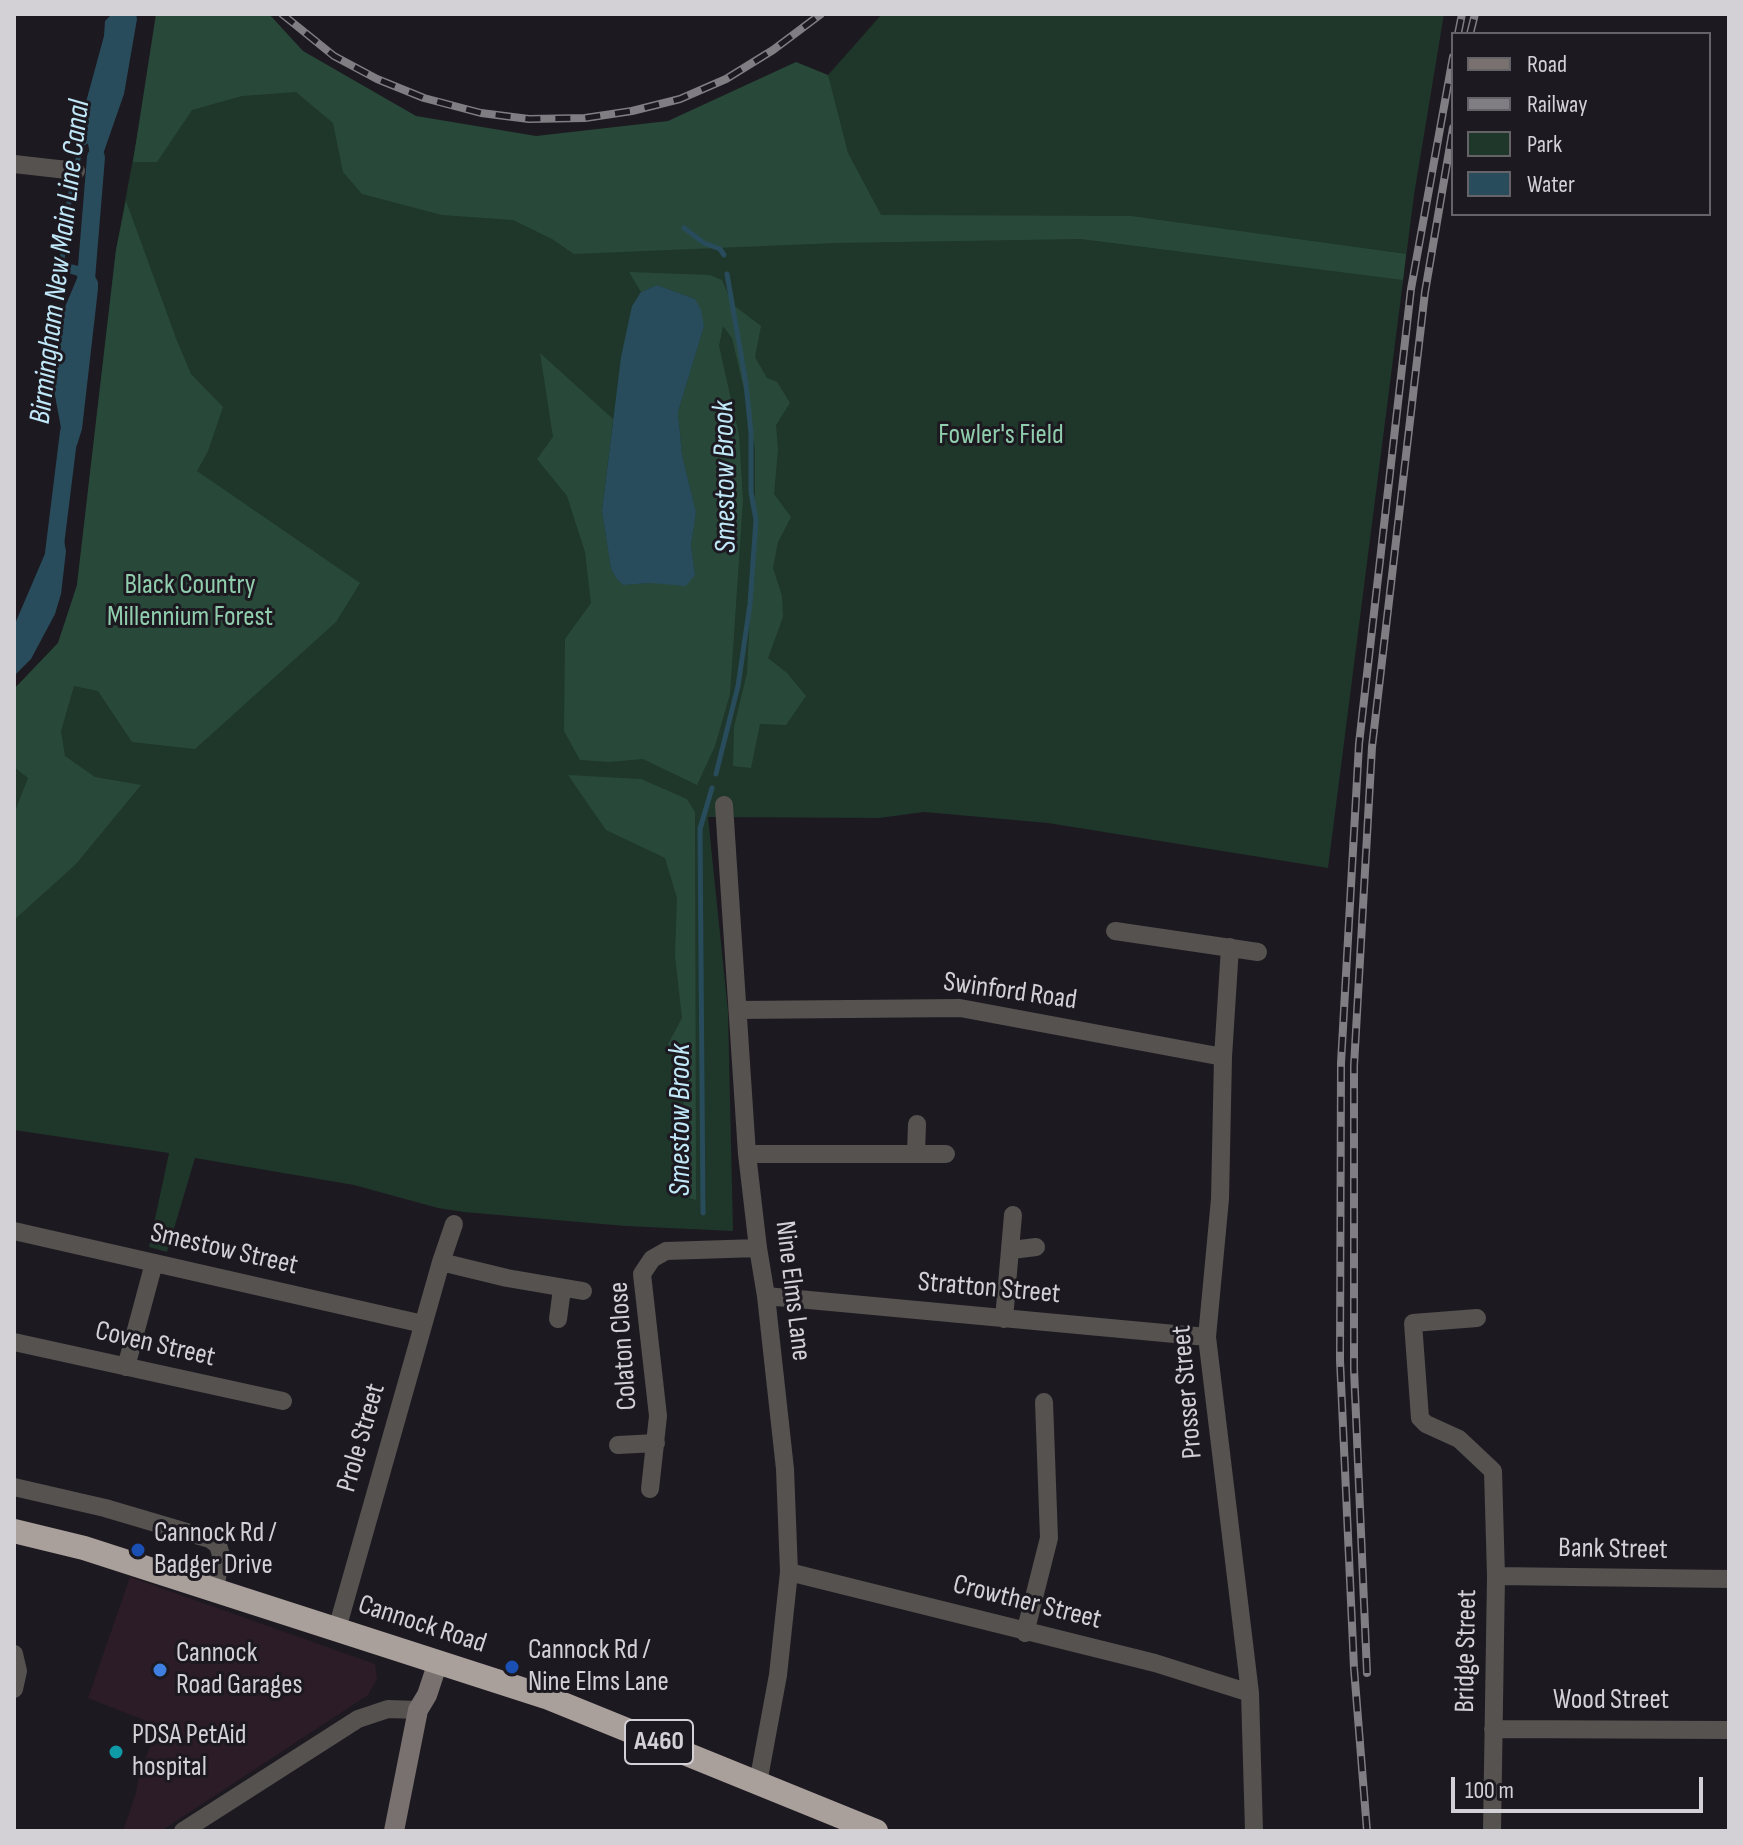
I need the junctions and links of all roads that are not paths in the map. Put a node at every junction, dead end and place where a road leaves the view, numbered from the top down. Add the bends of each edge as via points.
1 (14, 164) edge
2 (76, 171) dead end
3 (724, 805) dead end
4 (1115, 931) dead end
5 (1230, 947) junction
6 (1258, 952) dead end
7 (738, 1010) junction
8 (1223, 1057) junction
9 (917, 1124) dead end
10 (916, 1153) junction
11 (747, 1154) junction
12 (946, 1154) dead end
13 (1013, 1215) dead end
14 (454, 1224) dead end
15 (14, 1231) edge
16 (1036, 1247) dead end
17 (758, 1248) junction
18 (1012, 1250) junction
19 (441, 1262) junction
20 (154, 1263) junction
21 (562, 1289) junction
22 (583, 1291) dead end
23 (766, 1296) junction
24 (1477, 1318) dead end
25 (558, 1319) dead end
26 (1004, 1319) junction
27 (423, 1324) junction
28 (1207, 1337) junction
29 (14, 1342) edge
30 (126, 1367) junction
31 (283, 1401) dead end
32 (1044, 1402) dead end
33 (656, 1443) junction
34 (618, 1445) dead end
35 (14, 1487) edge
36 (650, 1489) dead end
37 (14, 1531) edge
38 (789, 1572) junction
39 (1496, 1576) junction
40 (1729, 1579) edge
41 (215, 1589) junction
42 (337, 1629) junction
43 (1025, 1633) junction
44 (14, 1654) edge
45 (438, 1662) junction
46 (14, 1689) edge
47 (1250, 1693) junction
48 (418, 1710) junction
49 (1493, 1729) junction
50 (1729, 1730) edge
51 (758, 1783) junction
52 (183, 1831) edge
53 (394, 1831) edge
54 (876, 1831) edge
55 (1254, 1831) edge
56 (1492, 1831) edge

1 - 2 street
3 - 7 street, Nine Elms Lane
4 - 5 street
5 - 6 street
5 - 8 street, Prosser Street
7 - 8 street, Swinford Road via 960,1008
7 - 11 street, Nine Elms Lane
8 - 28 street, Prosser Street via 1220,1199
9 - 10 street
10 - 11 street
10 - 12 street
11 - 17 street, Nine Elms Lane
13 - 18 street
14 - 19 street, Prole Street
15 - 20 street, Smestow Street
16 - 18 street
17 - 23 street, Nine Elms Lane
17 - 33 street, Colaton Close via 666,1251 642,1274 658,1416
18 - 26 street
19 - 21 street
19 - 27 street, Prole Street
20 - 27 street, Smestow Street
20 - 30 street
21 - 22 street
21 - 25 street
23 - 26 street, Stratton Street
23 - 38 street, Nine Elms Lane via 785,1469
24 - 39 street, Bridge Street via 1413,1323 1418,1399 1426,1424 1459,1439 1493,1471
26 - 28 street, Stratton Street
27 - 42 street, Prole Street
28 - 47 street, Prosser Street
29 - 30 street, Coven Street
30 - 31 street, Coven Street
32 - 43 street via 1049,1538
33 - 34 street, Colaton Close
33 - 36 street, Colaton Close
35 - 41 street via 210,1539 221,1555
37 - 41 highway, Cannock Road / A460
38 - 43 street, Crowther Street
38 - 51 street, Nine Elms Lane via 778,1675
39 - 40 street, Bank Street
39 - 49 street, Bridge Street
41 - 42 highway, Cannock Road / A460
42 - 45 highway, Cannock Road / A460
43 - 47 street, Crowther Street via 1155,1663
44 - 46 street
45 - 48 street
45 - 51 highway, Cannock Road / A460 via 546,1697
47 - 55 street, Prosser Street
48 - 52 street via 388,1709 358,1719
48 - 53 street
49 - 50 street, Wood Street
49 - 56 street, Bridge Street
51 - 54 highway, Cannock Road / A460

